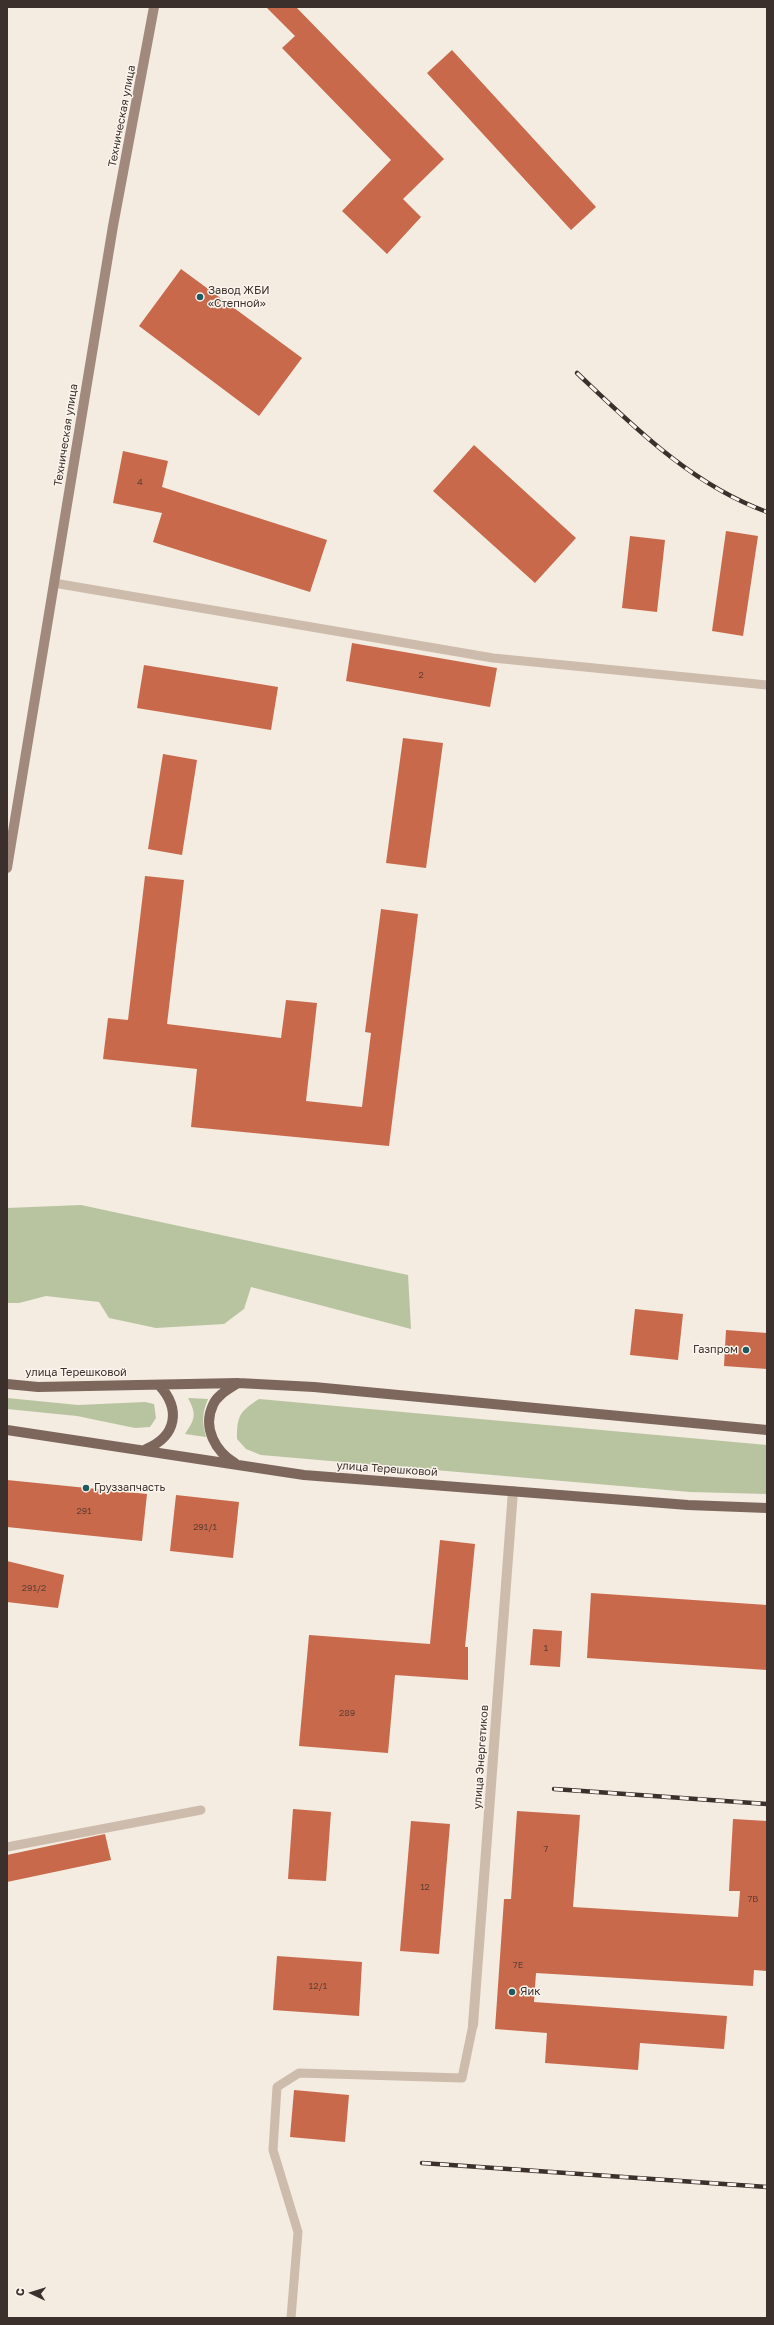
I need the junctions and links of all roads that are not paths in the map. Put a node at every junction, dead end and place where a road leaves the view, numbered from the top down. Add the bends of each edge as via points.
1 (154, 7) edge
2 (54, 583) junction
3 (767, 684) edge
4 (7, 868) edge
5 (238, 1383) junction
6 (7, 1384) edge
7 (158, 1385) junction
8 (7, 1430) edge
9 (767, 1430) edge
10 (146, 1449) junction
11 (239, 1466) junction
12 (513, 1491) junction
13 (767, 1508) edge
14 (201, 1810) dead end
15 (7, 1846) edge
16 (473, 2025) joint
17 (291, 2318) edge

1 - 2 street, Техническая улица via 113,226
2 - 3 lane via 493,658
2 - 4 street, Техническая улица
5 - 7 main road, улица Терешковой
5 - 9 main road, улица Терешковой via 314,1387
5 - 11 main road via 222,1393 213,1405 210,1419 211,1433 216,1446 225,1457
6 - 7 main road, улица Терешковой via 38,1387
7 - 10 main road via 168,1396 172,1409 171,1423 167,1436 159,1444
8 - 10 main road, улица Терешковой
10 - 11 main road, улица Терешковой
11 - 12 main road, улица Терешковой via 304,1475
12 - 13 main road, улица Терешковой via 688,1505
12 - 16 street, улица Энергетиков
14 - 15 lane
16 - 17 lane via 462,2078 299,2073 277,2087 273,2150 298,2232

